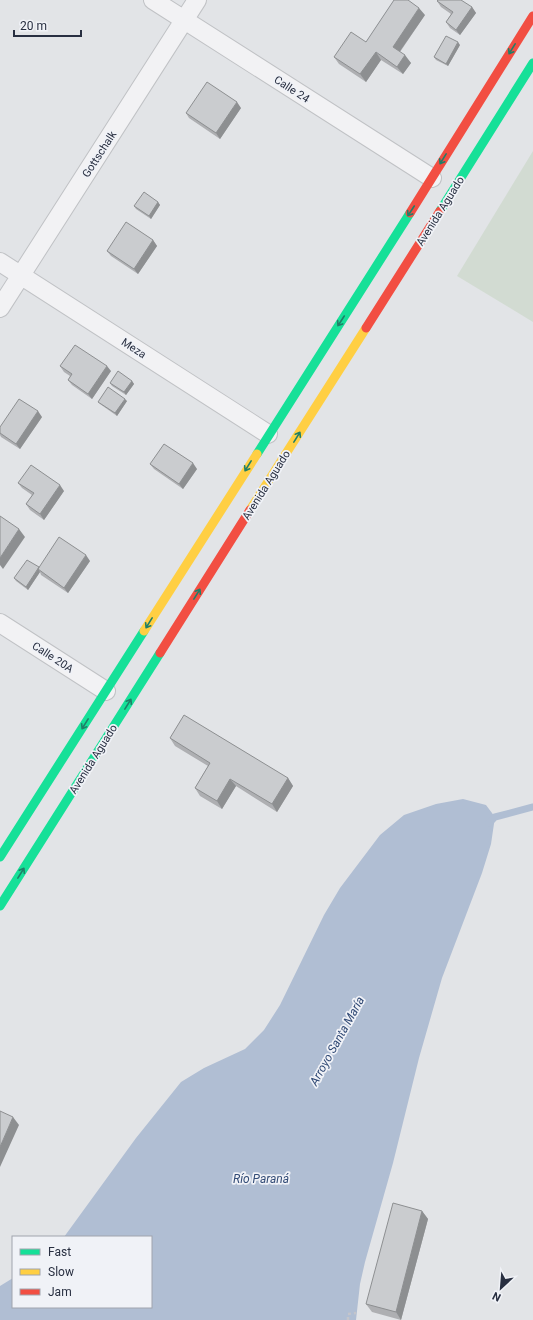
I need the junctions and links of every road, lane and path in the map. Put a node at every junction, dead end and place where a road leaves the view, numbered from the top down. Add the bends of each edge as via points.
1 (153, 0) edge
2 (197, 0) edge
3 (533, 16) edge
4 (184, 20) junction
5 (533, 63) edge
6 (432, 178) junction
7 (0, 262) edge
8 (21, 275) junction
9 (0, 308) edge
10 (268, 434) junction
11 (0, 623) edge
12 (106, 691) junction
13 (0, 857) edge
14 (0, 906) edge
15 (356, 1313) dead end
16 (348, 1320) edge

1 - 4 street, Calle 24
2 - 4 street, Gottschalk
3 -> 6 street
4 - 6 street, Calle 24
4 - 8 street, Gottschalk
14 -> 5 street, Avenida Aguado
6 -> 10 street
7 - 8 street, Meza
8 - 9 street, Gottschalk
8 - 10 street, Meza
10 -> 12 street
11 - 12 street, Calle 20A
12 -> 13 street
15 - 16 path via 348,1314

